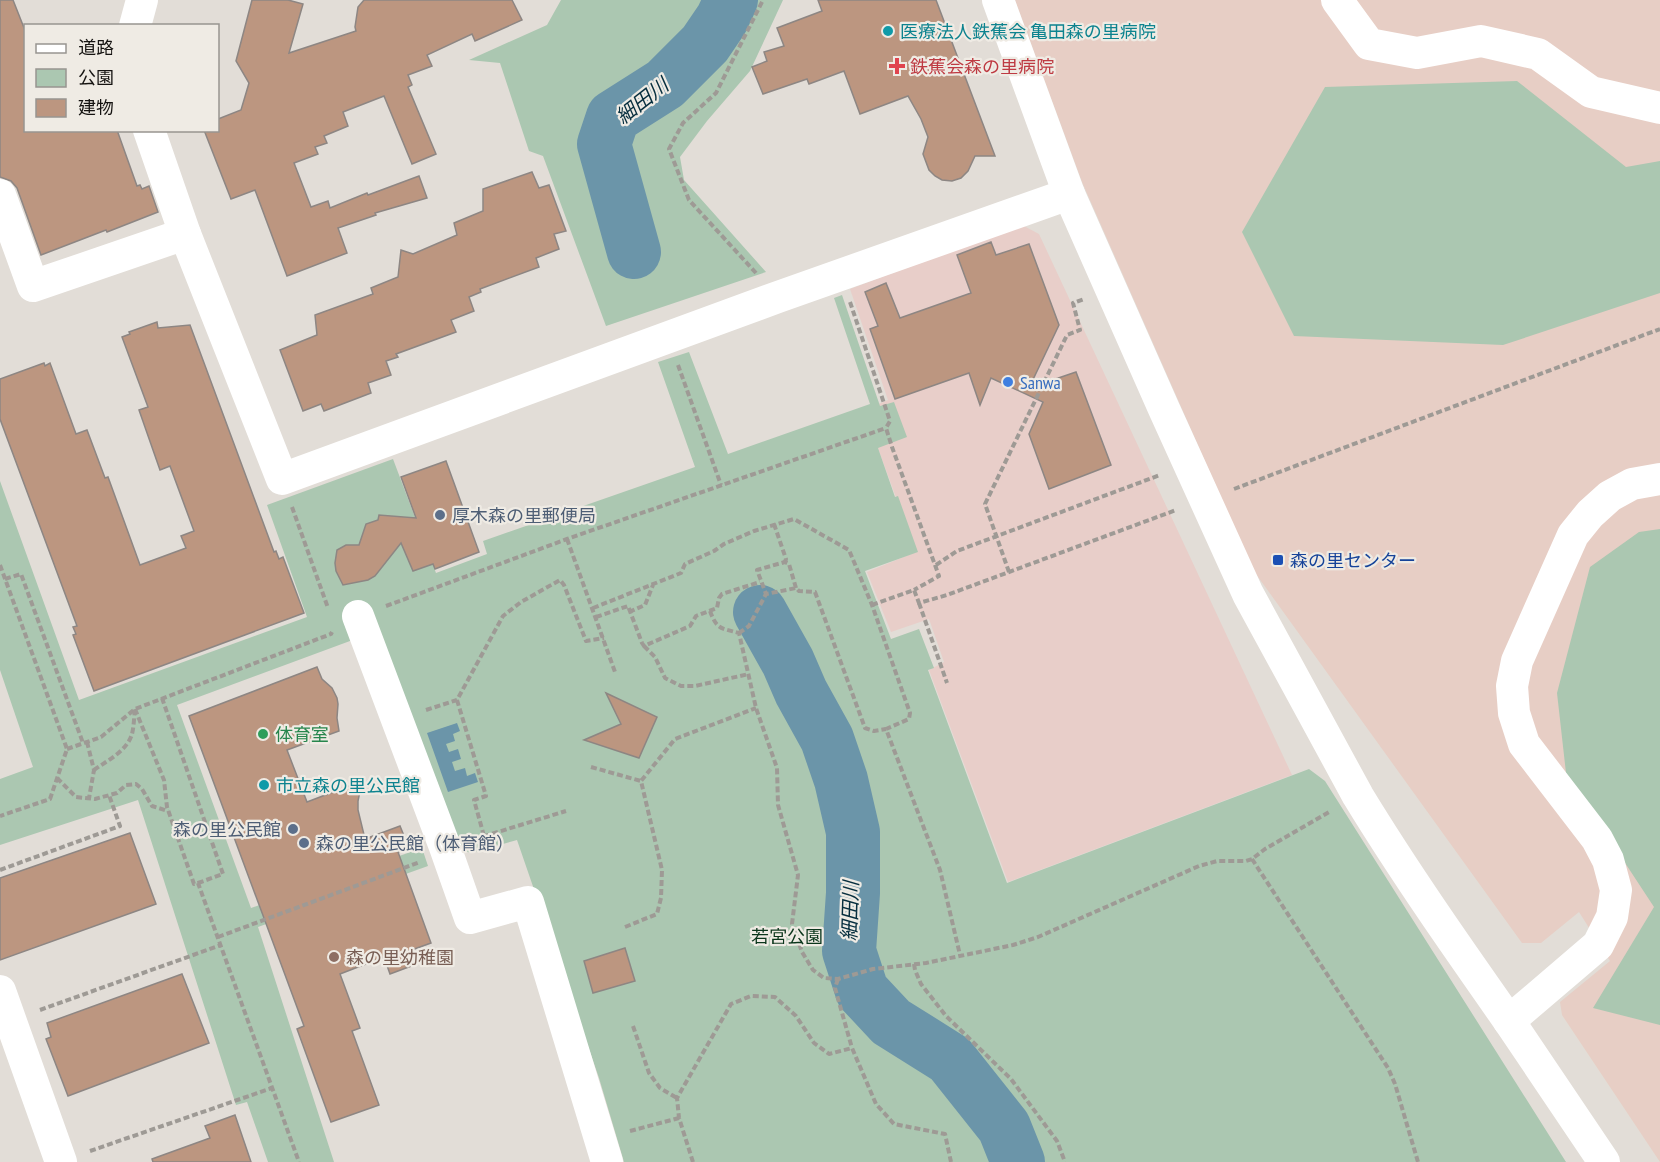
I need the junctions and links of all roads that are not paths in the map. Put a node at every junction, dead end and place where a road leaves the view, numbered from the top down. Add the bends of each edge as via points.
1 (142, 0) edge
2 (998, 0) edge
3 (1337, 0) edge
4 (136, 24) edge
5 (1660, 108) edge
6 (151, 132) edge
7 (1069, 194) junction
8 (0, 195) edge
9 (185, 234) junction
10 (1660, 479) edge
11 (346, 620) road end
12 (0, 992) edge
13 (1509, 1021) junction
14 (604, 1150) edge
15 (61, 1162) edge
16 (1604, 1162) edge

1 - 4 street
2 - 7 street
3 - 5 street via 1369,44 1417,53 1481,41 1538,54 1591,92
6 - 9 street
7 - 9 street via 282,478
7 - 13 street via 1248,594 1358,796 1414,885
8 - 9 street via 33,286
10 - 13 street via 1632,484 1610,496 1590,514 1573,536 1517,661 1513,704 1524,744 1597,838 1616,890 1612,917 1598,945
11 - 14 street via 396,720 470,918 528,902
12 - 15 street
13 - 16 street

